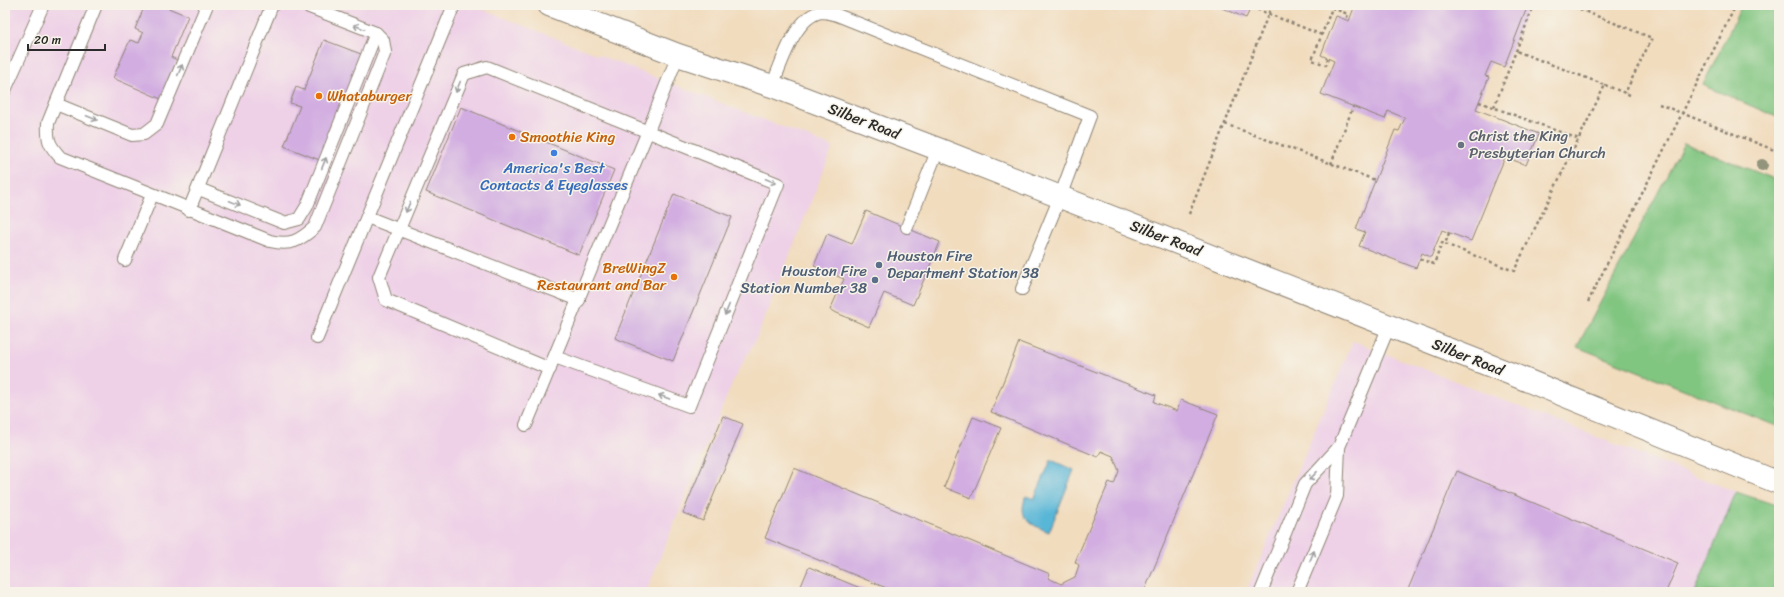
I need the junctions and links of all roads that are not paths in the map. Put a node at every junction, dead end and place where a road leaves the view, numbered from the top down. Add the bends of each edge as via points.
1 (42, 5) edge
2 (96, 5) edge
3 (207, 5) edge
4 (272, 5) edge
5 (304, 5) edge
6 (454, 5) edge
7 (549, 5) edge
8 (376, 33) junction
9 (678, 55) junction
10 (772, 86) junction
11 (5, 90) edge
12 (56, 104) junction
13 (648, 131) junction
14 (938, 149) junction
15 (199, 189) junction
16 (152, 195) junction
17 (1060, 197) junction
18 (189, 210) junction
19 (367, 217) junction
20 (906, 227) dead end
21 (399, 229) junction
22 (125, 260) dead end
23 (1022, 289) dead end
24 (579, 300) junction
25 (1390, 326) junction
26 (317, 338) dead end
27 (555, 357) junction
28 (550, 369) junction
29 (526, 425) dead end
30 (1339, 447) junction
31 (1779, 483) edge
32 (1261, 592) edge
33 (1297, 592) edge

1 - 11 lane
2 - 12 lane
12 -> 3 lane via 132,135 144,134 157,124
4 - 15 lane
8 -> 5 lane
6 - 19 lane
7 - 9 street, Silber Road
15 -> 8 lane via 284,223 299,219 307,206
8 - 18 lane via 384,40 386,52 315,228 299,240 283,244 270,242
9 - 10 street, Silber Road
9 - 13 lane
10 - 14 street, Silber Road
10 - 17 lane via 795,32 808,18 822,12 837,15 1090,116
12 - 16 lane via 48,123 47,136 50,147 60,157
13 -> 21 lane via 487,67 464,74
13 - 24 lane
13 -> 27 lane via 778,184 688,406
14 - 17 street, Silber Road
14 - 20 lane
15 - 18 lane
16 - 18 lane
16 - 22 lane
17 - 23 lane
17 - 25 street, Silber Road
19 - 21 lane
19 - 26 lane
21 - 24 lane
21 - 28 lane via 379,278 386,300
24 - 27 lane
25 - 30 lane
25 - 31 street, Silber Road
27 - 28 lane
28 - 29 lane
30 -> 32 lane via 1305,484
33 -> 30 lane via 1337,496

